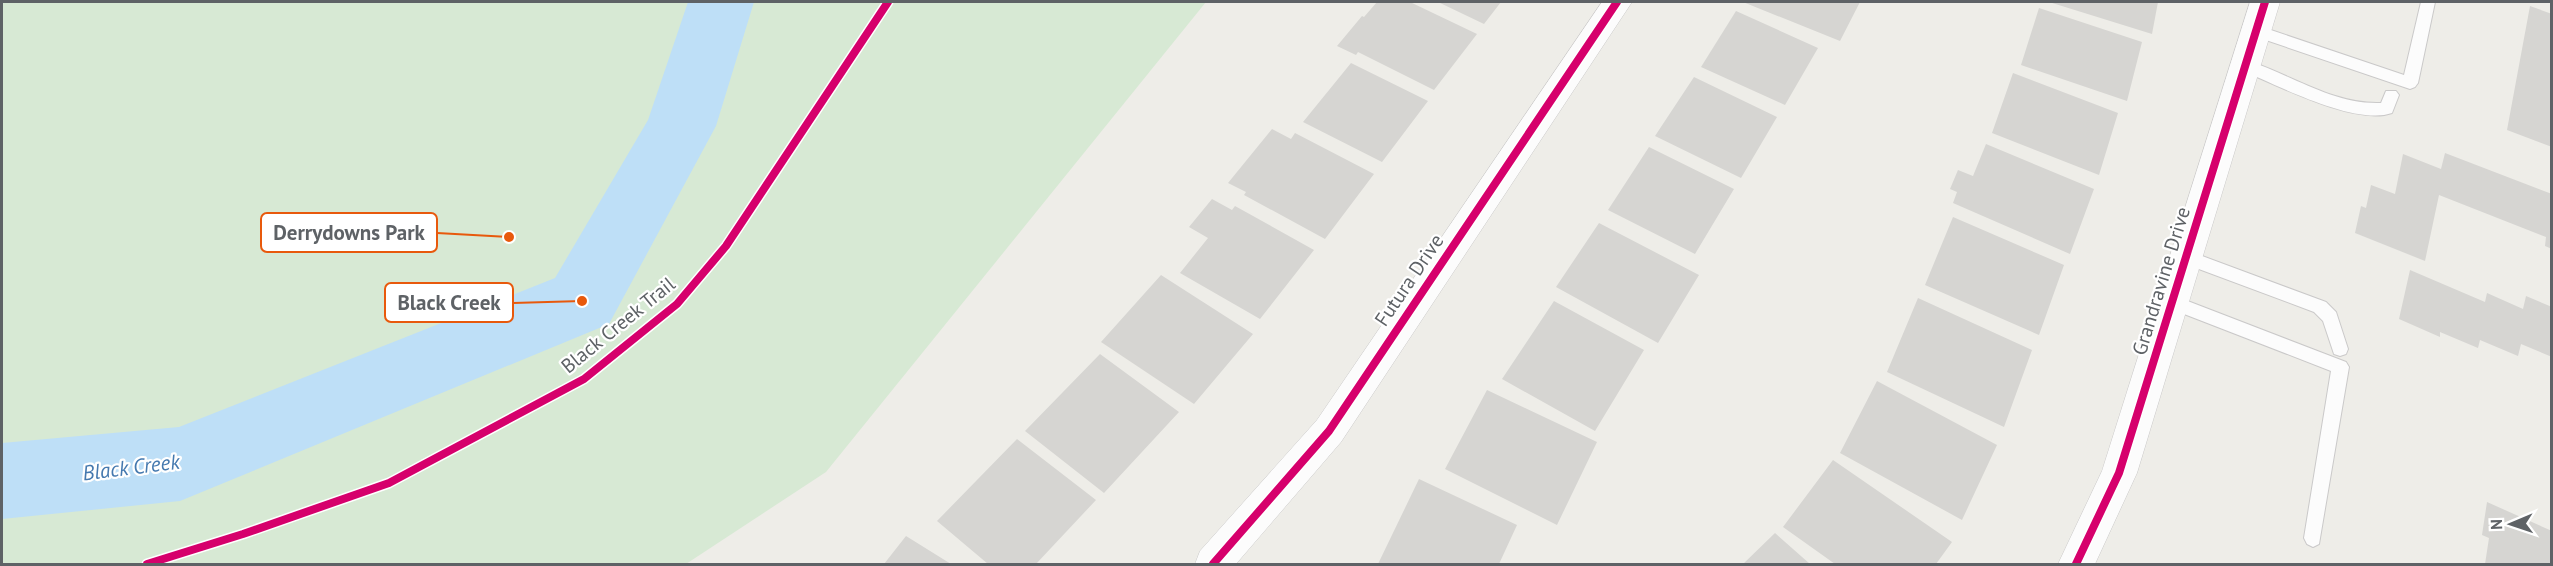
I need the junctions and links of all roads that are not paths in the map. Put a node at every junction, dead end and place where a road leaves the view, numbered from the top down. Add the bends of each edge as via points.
1 (1617, 2) edge
2 (2428, 2) edge
3 (2261, 16) edge
4 (2246, 66) junction
5 (2391, 95) dead end
6 (2186, 257) junction
7 (2172, 302) junction
8 (2340, 349) dead end
9 (2313, 538) dead end
10 (1213, 564) edge
11 (2076, 564) edge

1 - 10 street, Futura Drive via 1329,431
2 - 3 lane via 2410,83
3 - 4 street, Grandravine Drive
4 - 5 lane via 2352,107 2387,109
4 - 6 street, Grandravine Drive
6 - 7 street, Grandravine Drive
6 - 8 lane via 2320,308 2330,317
7 - 9 lane via 2340,367
7 - 11 street, Grandravine Drive via 2119,473

